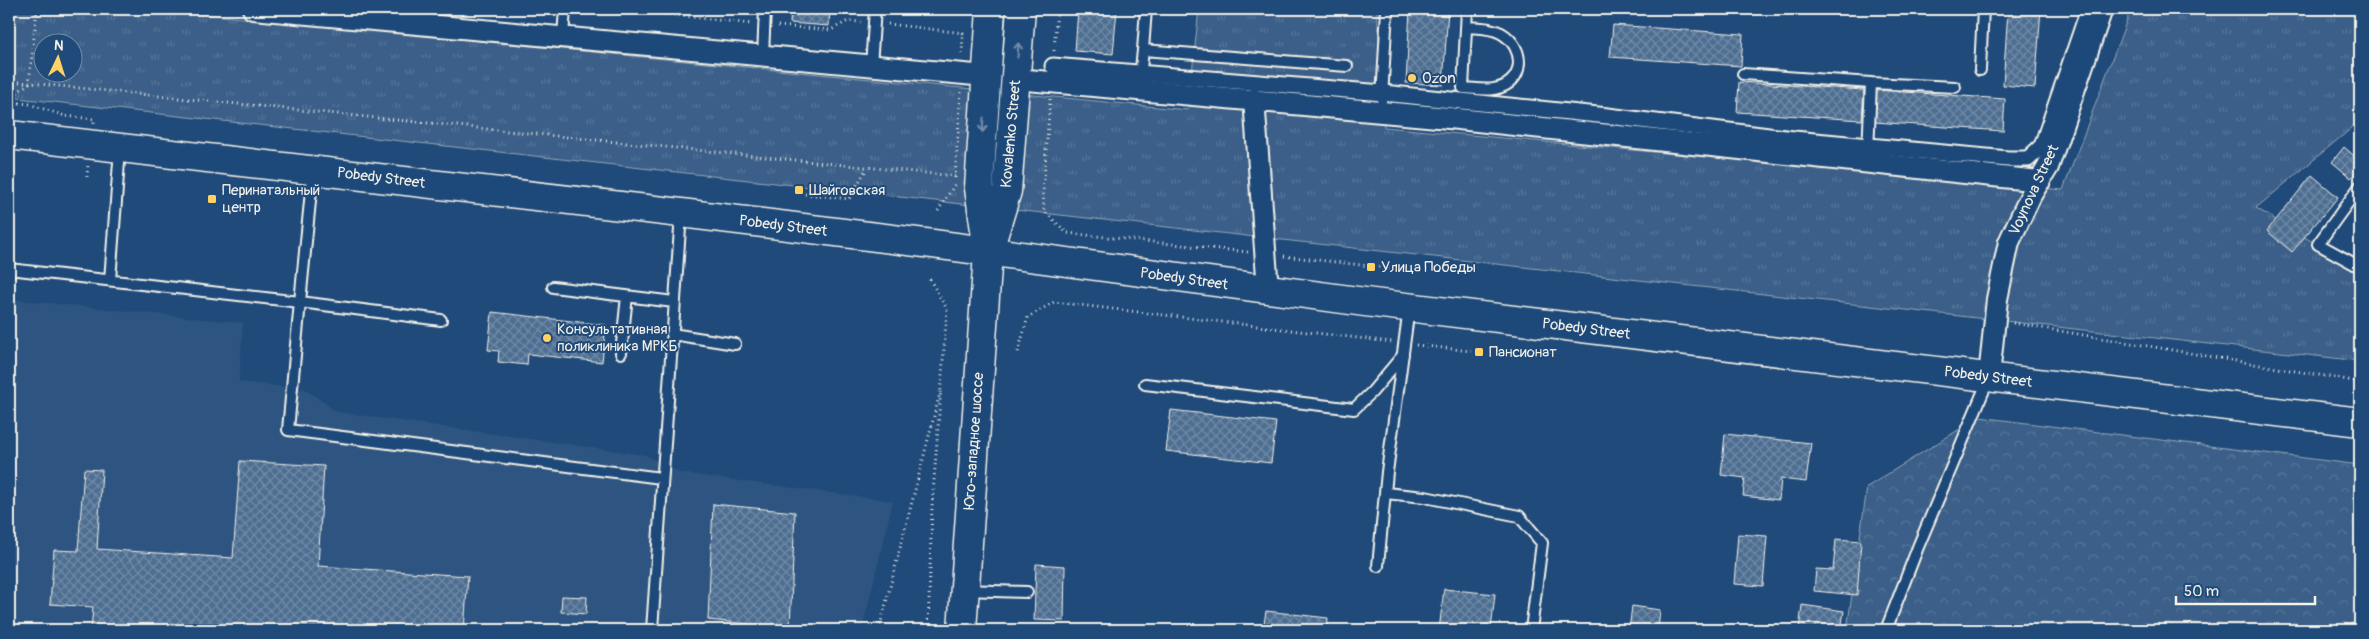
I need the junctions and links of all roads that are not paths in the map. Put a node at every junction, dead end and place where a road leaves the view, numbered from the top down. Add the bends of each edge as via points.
1 (253, 9) edge
2 (565, 9) edge
3 (765, 9) edge
4 (875, 9) edge
5 (991, 9) edge
6 (1021, 9) edge
7 (1146, 9) edge
8 (1387, 9) edge
9 (1467, 9) edge
10 (1983, 9) edge
11 (2089, 9) edge
12 (2102, 9) edge
13 (1466, 27) junction
14 (563, 36) junction
15 (1143, 50) junction
16 (762, 56) junction
17 (871, 66) junction
18 (1347, 66) dead end
19 (1980, 70) dead end
20 (1743, 74) dead end
21 (986, 76) junction
22 (1016, 79) junction
23 (1140, 81) junction
24 (1871, 83) junction
25 (1955, 87) dead end
26 (1254, 99) junction
27 (1382, 103) junction
28 (9, 135) edge
29 (120, 148) junction
30 (1868, 155) junction
31 (313, 170) junction
32 (2040, 181) junction
33 (2360, 186) edge
34 (681, 213) junction
35 (988, 253) junction
36 (2360, 267) edge
37 (9, 269) edge
38 (110, 280) junction
39 (554, 287) dead end
40 (1268, 290) junction
41 (627, 296) junction
42 (300, 302) junction
43 (674, 302) junction
44 (1409, 308) junction
45 (441, 320) dead end
46 (672, 334) junction
47 (735, 344) dead end
48 (621, 353) dead end
49 (1403, 355) junction
50 (1989, 377) junction
51 (1145, 384) dead end
52 (2360, 422) edge
53 (661, 478) junction
54 (1384, 493) junction
55 (1378, 566) dead end
56 (964, 590) junction
57 (1027, 592) dead end
58 (652, 630) edge
59 (962, 630) edge
60 (1531, 630) edge
61 (1886, 630) edge

1 - 14 street
2 - 14 lane
3 - 16 lane
4 - 17 lane
5 - 21 main road, Kovalenko Street
22 -> 6 main road, Kovalenko Street
7 - 15 lane
8 - 27 lane
9 - 13 lane
10 - 19 lane
11 - 30 street via 2042,146 2028,159
12 - 32 street, Voynova Street via 2048,167
13 - 13 lane via 1463,88 1494,89 1508,83 1518,72 1520,58 1515,44 1501,33
14 - 16 street
15 - 18 lane
15 - 23 lane
16 - 17 street
17 - 21 street
20 - 24 lane
21 - 22 main road
21 -> 35 main road, Kovalenko Street via 979,188
22 - 23 street via 1052,74
22 - 35 main road, Kovalenko Street via 1006,190
23 - 26 street
23 - 27 street
24 - 25 lane
24 - 30 lane
26 - 27 street
26 - 40 street
27 - 30 street via 1449,118
28 - 29 main road, Pobedy Street
29 - 31 main road, Pobedy Street
29 - 38 lane
30 - 32 street
31 - 34 main road, Pobedy Street
31 - 42 lane
32 - 50 street, Voynova Street via 2009,242 1997,299
33 - 36 lane via 2318,244
34 - 35 main road, Pobedy Street
34 - 43 lane
35 - 40 main road, Pobedy Street
35 - 56 main road, Юго-западное шоссе
37 - 38 lane
38 - 42 lane
39 - 41 lane
40 - 44 main road, Pobedy Street
41 - 43 lane
41 - 48 lane
42 - 45 lane
42 - 53 lane via 288,430
43 - 46 lane
44 - 49 lane
44 - 50 main road, Pobedy Street
46 - 47 lane
46 - 53 lane
49 - 51 lane via 1354,408
49 - 54 lane
50 - 52 main road, Pobedy Street
50 - 61 lane
53 - 58 lane
54 - 55 lane
54 - 60 lane via 1426,497 1519,516 1542,543
56 - 57 lane
56 - 59 main road, Юго-западное шоссе

